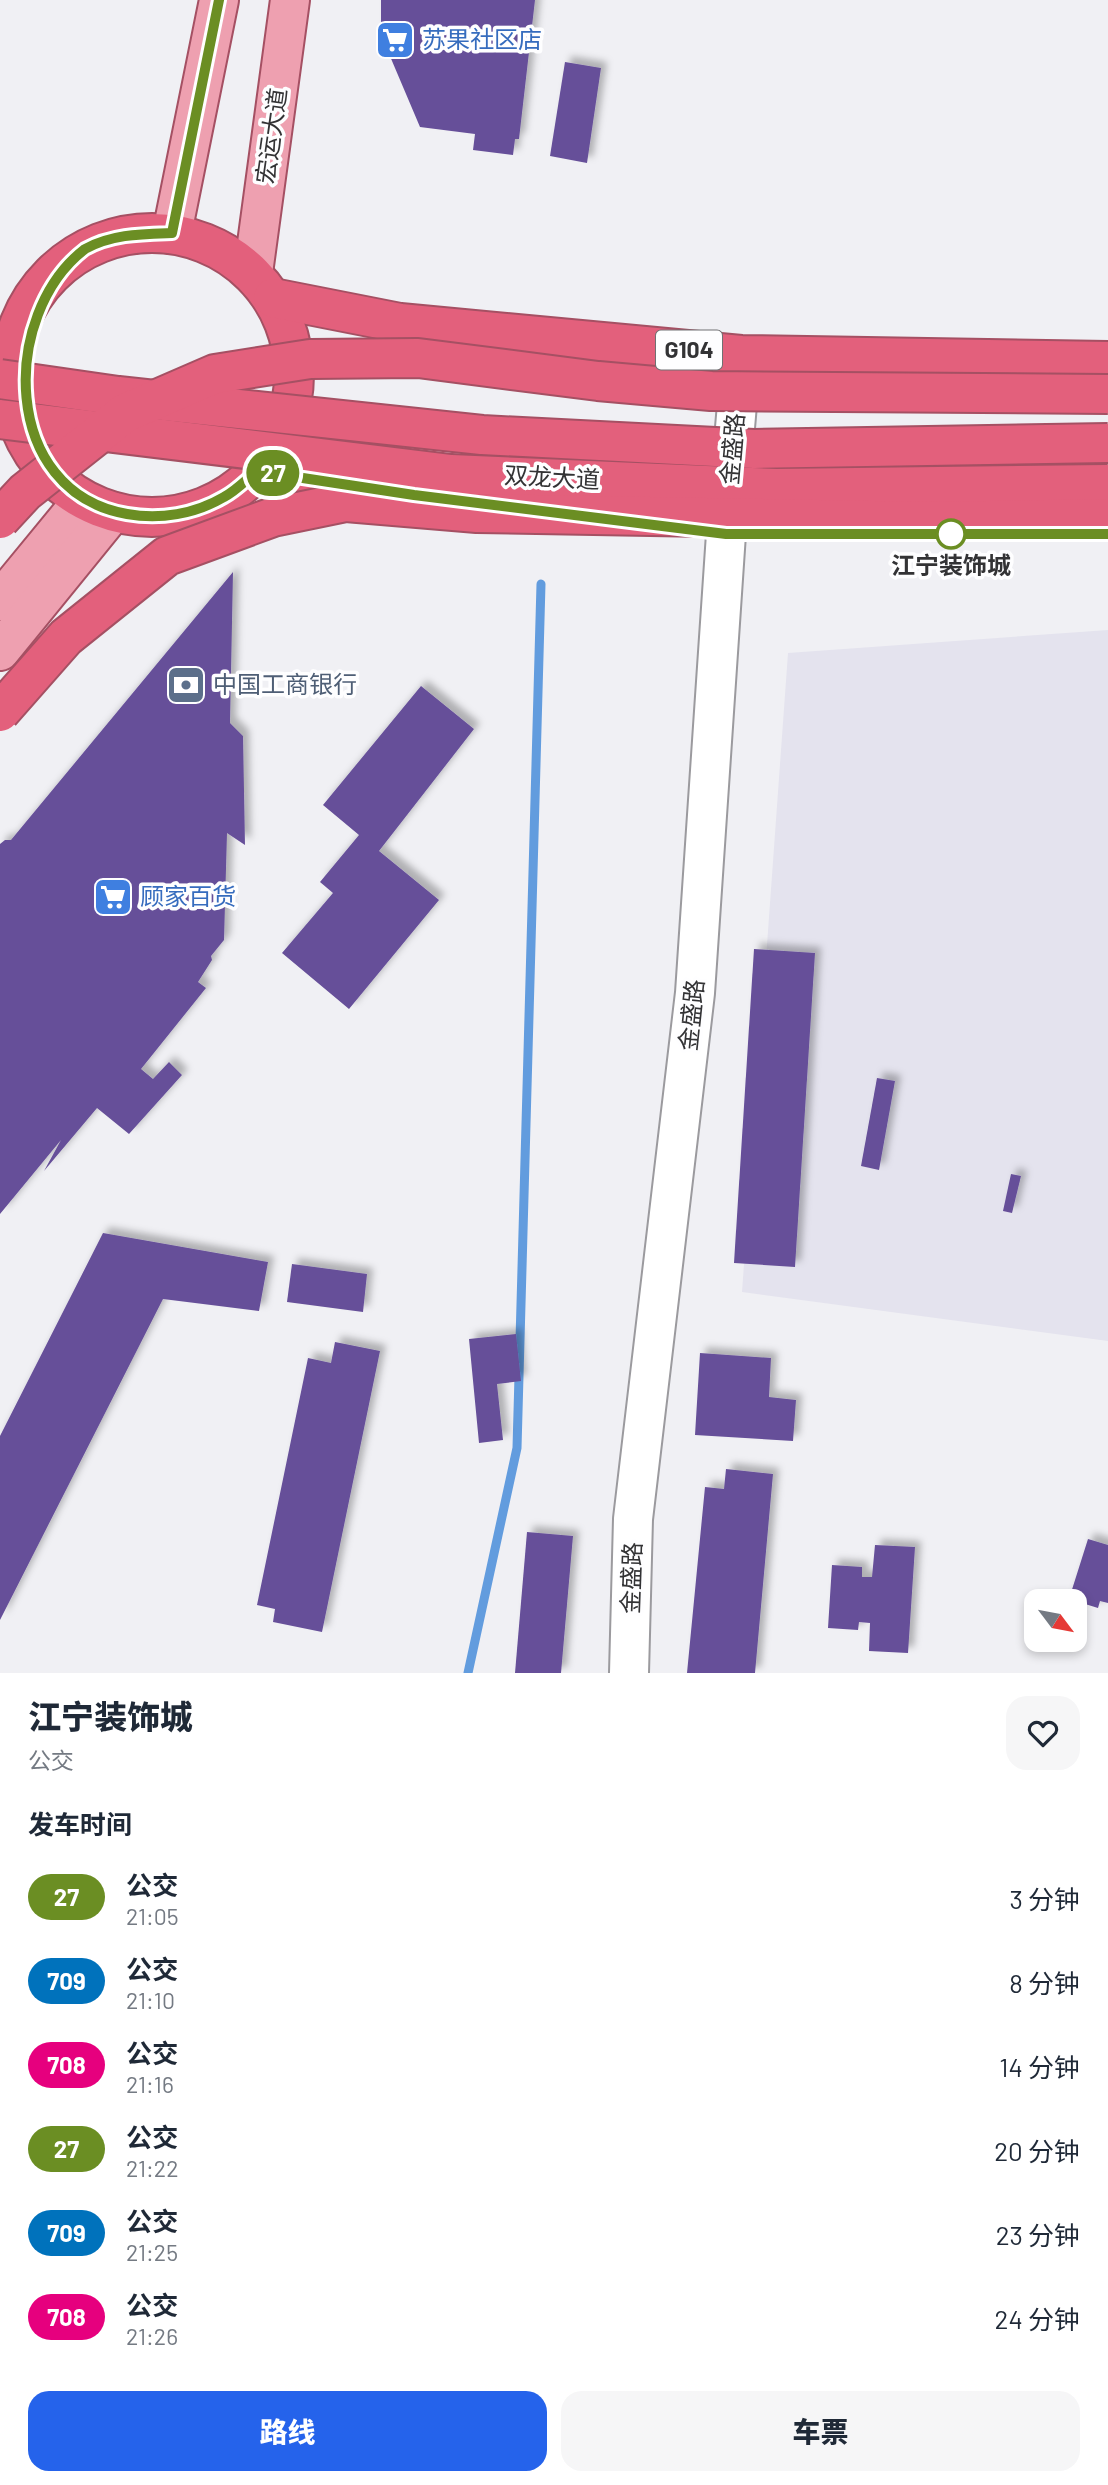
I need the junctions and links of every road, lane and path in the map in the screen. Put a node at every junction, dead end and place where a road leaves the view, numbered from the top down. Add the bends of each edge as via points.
1 (219, 0) edge
2 (290, 0) edge
3 (172, 233) junction
4 (263, 285) junction
5 (741, 355) junction
6 (4, 360) edge
7 (1108, 361) edge
8 (1108, 394) edge
9 (0, 419) edge
10 (1108, 443) edge
11 (0, 455) edge
12 (38, 460) junction
13 (257, 471) junction
14 (1108, 484) edge
15 (98, 506) junction
16 (1108, 518) edge
17 (0, 519) edge
18 (726, 534) junction
19 (1108, 534) edge
20 (0, 601) edge
21 (0, 651) edge
22 (0, 712) edge
23 (629, 1673) edge

1 - 3 main road
2 - 4 main road, 宏运大道
3 - 4 highway via 216,246
3 - 6 highway via 128,234 85,249 49,276 24,314
4 - 5 highway, G104 via 400,323
4 - 13 highway via 291,341 294,387 283,432
5 - 7 highway, G104
5 - 18 street, 金盛路
6 - 10 highway, 双龙大道, bridge via 118,396 482,435 754,449
6 - 12 highway via 19,426
8 - 17 highway, bridge via 710,391 418,358 310,359 215,374 125,414 25,492
9 - 14 highway, 双龙大道, bridge via 451,474 776,488
11 - 12 highway
12 - 15 highway via 58,482
13 - 15 highway via 225,497 187,513 145,517
13 - 18 highway, 双龙大道
15 - 20 main road
15 - 21 main road
16 - 22 highway, bridge via 928,521 491,514 346,502 273,517 167,556 66,637
18 - 19 highway, 双龙大道
18 - 23 street, 金盛路 via 695,993 634,1519

